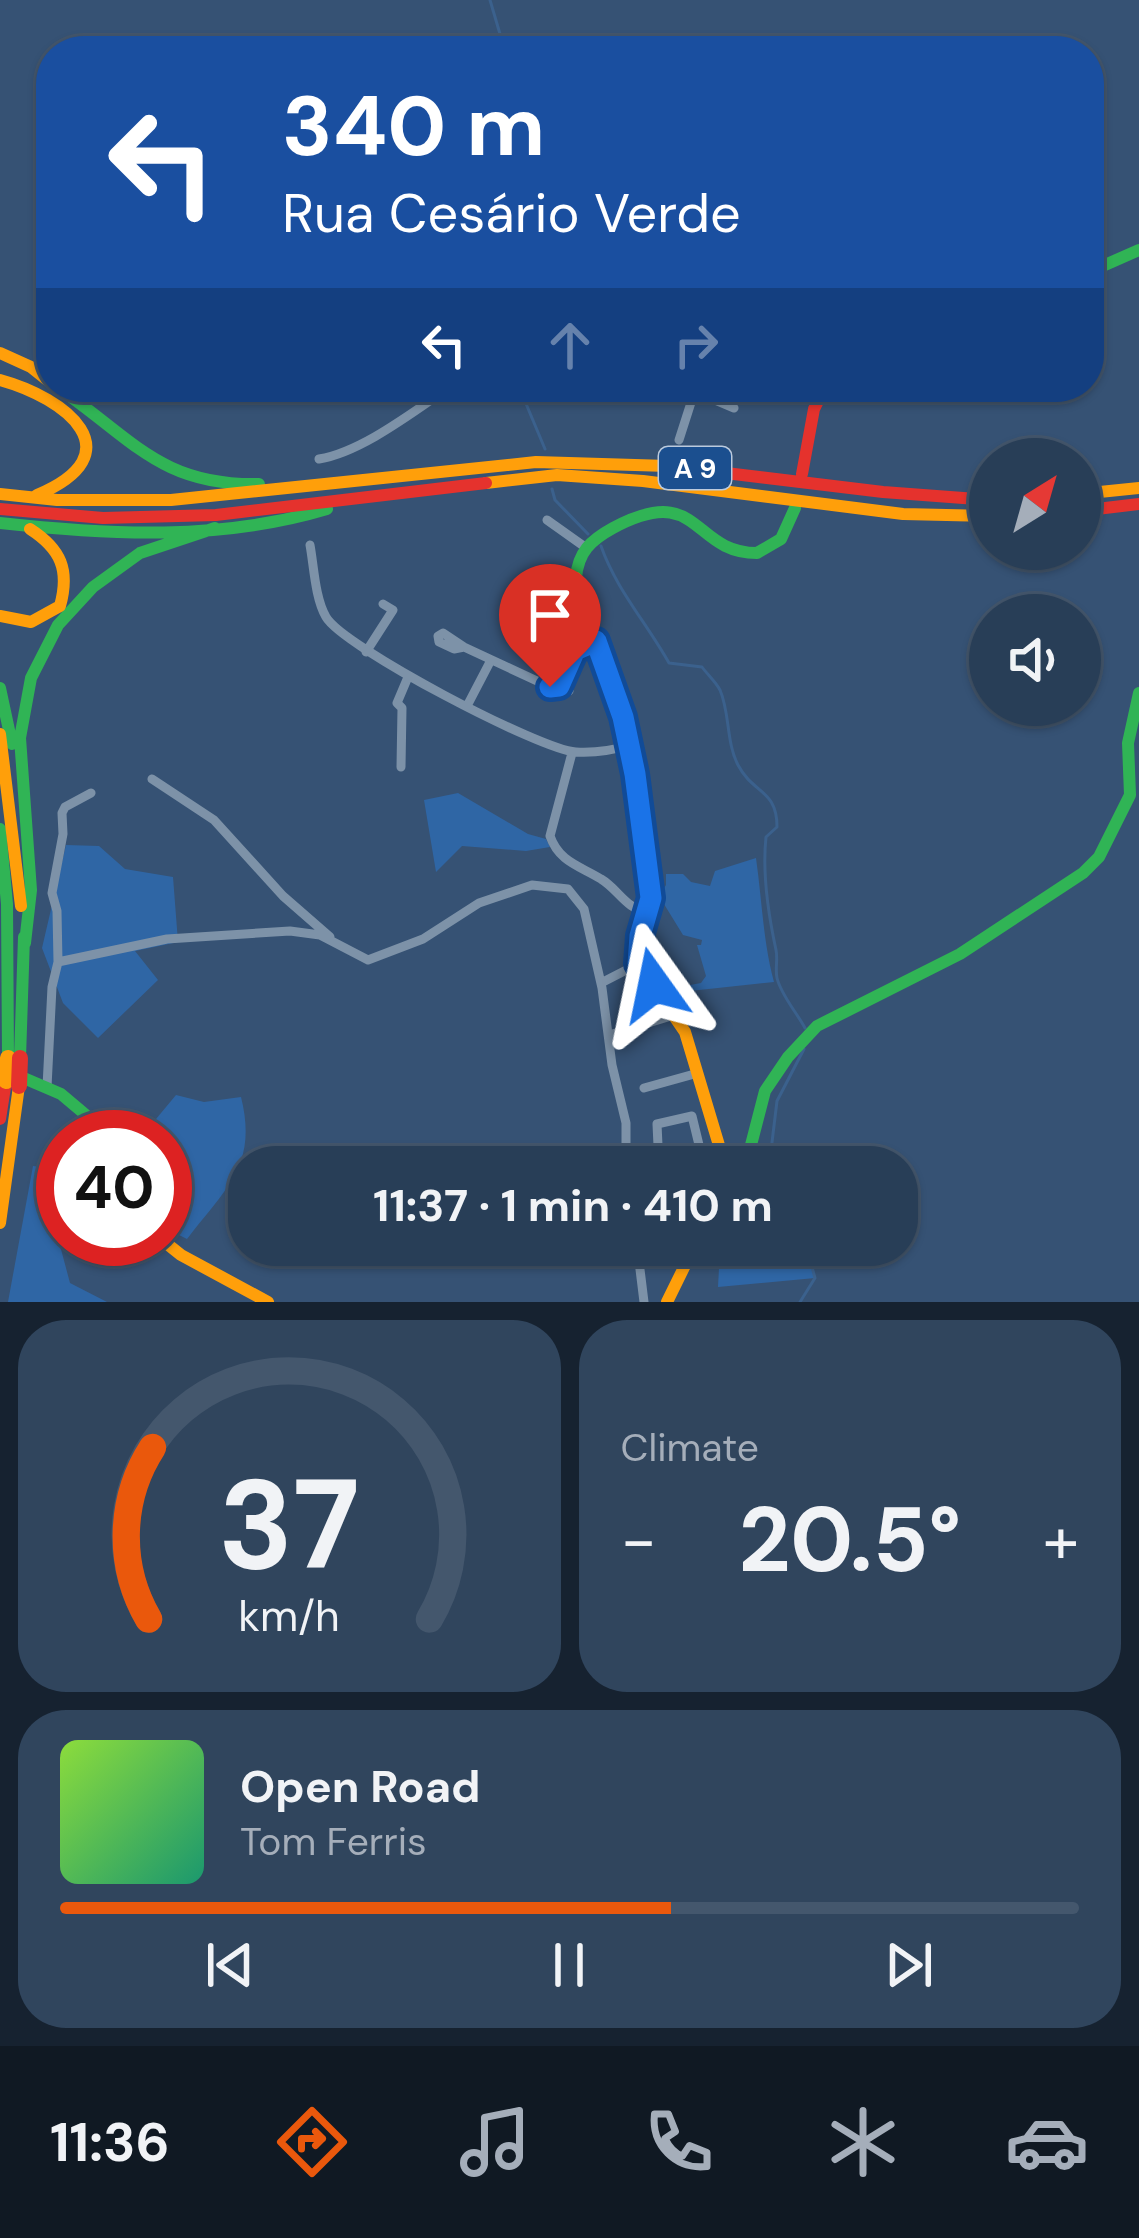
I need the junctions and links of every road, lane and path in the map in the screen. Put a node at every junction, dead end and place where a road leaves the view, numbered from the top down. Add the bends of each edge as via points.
1 (1139, 250) edge
2 (1104, 265) edge
3 (0, 353) edge
4 (0, 364) edge
5 (36, 370) edge
6 (36, 378) edge
7 (0, 380) edge
8 (36, 393) edge
9 (56, 402) edge
10 (74, 402) edge
11 (428, 402) edge
12 (691, 402) edge
13 (722, 402) edge
14 (819, 402) edge
15 (734, 408) dead end
16 (679, 440) dead end
17 (319, 459) dead end
18 (802, 474) dead end
19 (1139, 488) edge
20 (350, 491) junction
21 (1101, 492) edge
22 (0, 494) edge
23 (27, 498) junction
24 (969, 500) edge
25 (1139, 504) edge
26 (795, 508) dead end
27 (0, 509) edge
28 (1101, 509) edge
29 (969, 516) edge
30 (547, 520) dead end
31 (0, 523) edge
32 (25, 526) junction
33 (215, 528) junction
34 (310, 545) dead end
35 (585, 548) junction
36 (392, 610) dead end
37 (0, 616) edge
38 (596, 641) junction
39 (464, 647) dead end
40 (366, 652) junction
41 (491, 660) junction
42 (408, 677) junction
43 (0, 688) edge
44 (1139, 693) edge
45 (467, 706) junction
46 (0, 734) edge
47 (631, 746) junction
48 (572, 753) junction
49 (401, 767) dead end
50 (152, 779) dead end
51 (92, 793) dead end
52 (24, 798) junction
53 (0, 829) edge
54 (647, 912) junction
55 (25, 943) junction
56 (337, 944) junction
57 (58, 962) junction
58 (638, 964) junction
59 (601, 983) junction
60 (671, 1016) junction
61 (609, 1035) junction
62 (10, 1070) edge
63 (698, 1073) junction
64 (47, 1087) junction
65 (644, 1088) dead end
66 (85, 1110) edge
67 (0, 1119) edge
68 (627, 1146) edge
69 (658, 1146) edge
70 (699, 1146) edge
71 (720, 1146) edge
72 (751, 1146) edge
73 (0, 1223) edge
74 (192, 1261) edge
75 (640, 1266) edge
76 (688, 1266) edge
77 (268, 1302) edge
78 (644, 1302) edge
79 (667, 1302) edge

1 - 2 main road
3 - 5 main road
4 - 6 main road
7 - 8 main road
9 - 23 main road via 84,433 81,467 71,481
10 - 20 main road via 146,459 190,481 310,478
11 - 17 street
12 - 16 street
13 - 15 street
14 - 18 main road
19 - 21 main road
20 - 23 main road, A 9 via 102,503
20 - 24 main road, A 9 via 557,461 645,461 911,499
20 - 27 main road, A 9 via 216,515 103,518
20 - 29 main road, A 9 via 557,475
20 - 33 main road via 294,518
22 - 23 main road, A 9
25 - 28 main road
26 - 35 main road via 788,529 762,552 729,548 688,517 660,510
30 - 35 street
31 - 32 main road
32 - 33 main road
32 - 37 main road via 65,560 64,594 60,606 32,622
33 - 52 main road via 140,553 58,625 23,713
34 - 40 street via 324,614
35 - 38 main road via 575,569 578,596
36 - 40 street
38 - 41 street via 575,650 564,688
38 - 47 main road
39 - 41 street
40 - 42 street
41 - 45 street
42 - 45 street
42 - 49 street via 397,704
43 - 52 main road
44 - 72 main road via 1128,743 1130,795 1099,857 960,954 817,1026 765,1090
45 - 48 street
46 - 55 main road
47 - 48 street
47 - 54 main road
48 - 54 street via 550,836 554,849
50 - 56 street via 214,820
51 - 57 street via 62,813 52,893
52 - 55 main road via 31,890
53 - 62 main road
54 - 58 main road
55 - 62 main road
56 - 57 street via 290,931 167,939
56 - 59 street via 368,960 423,939 479,903 548,885 568,889 584,909
57 - 64 street
58 - 59 street
58 - 60 main road
59 - 61 street
60 - 61 street
60 - 63 main road
61 - 68 street
62 - 64 main road
62 - 67 main road
62 - 73 main road
63 - 65 street
63 - 71 main road
64 - 66 main road
69 - 70 street via 657,1124 692,1116
74 - 77 main road
75 - 78 street
76 - 79 main road

